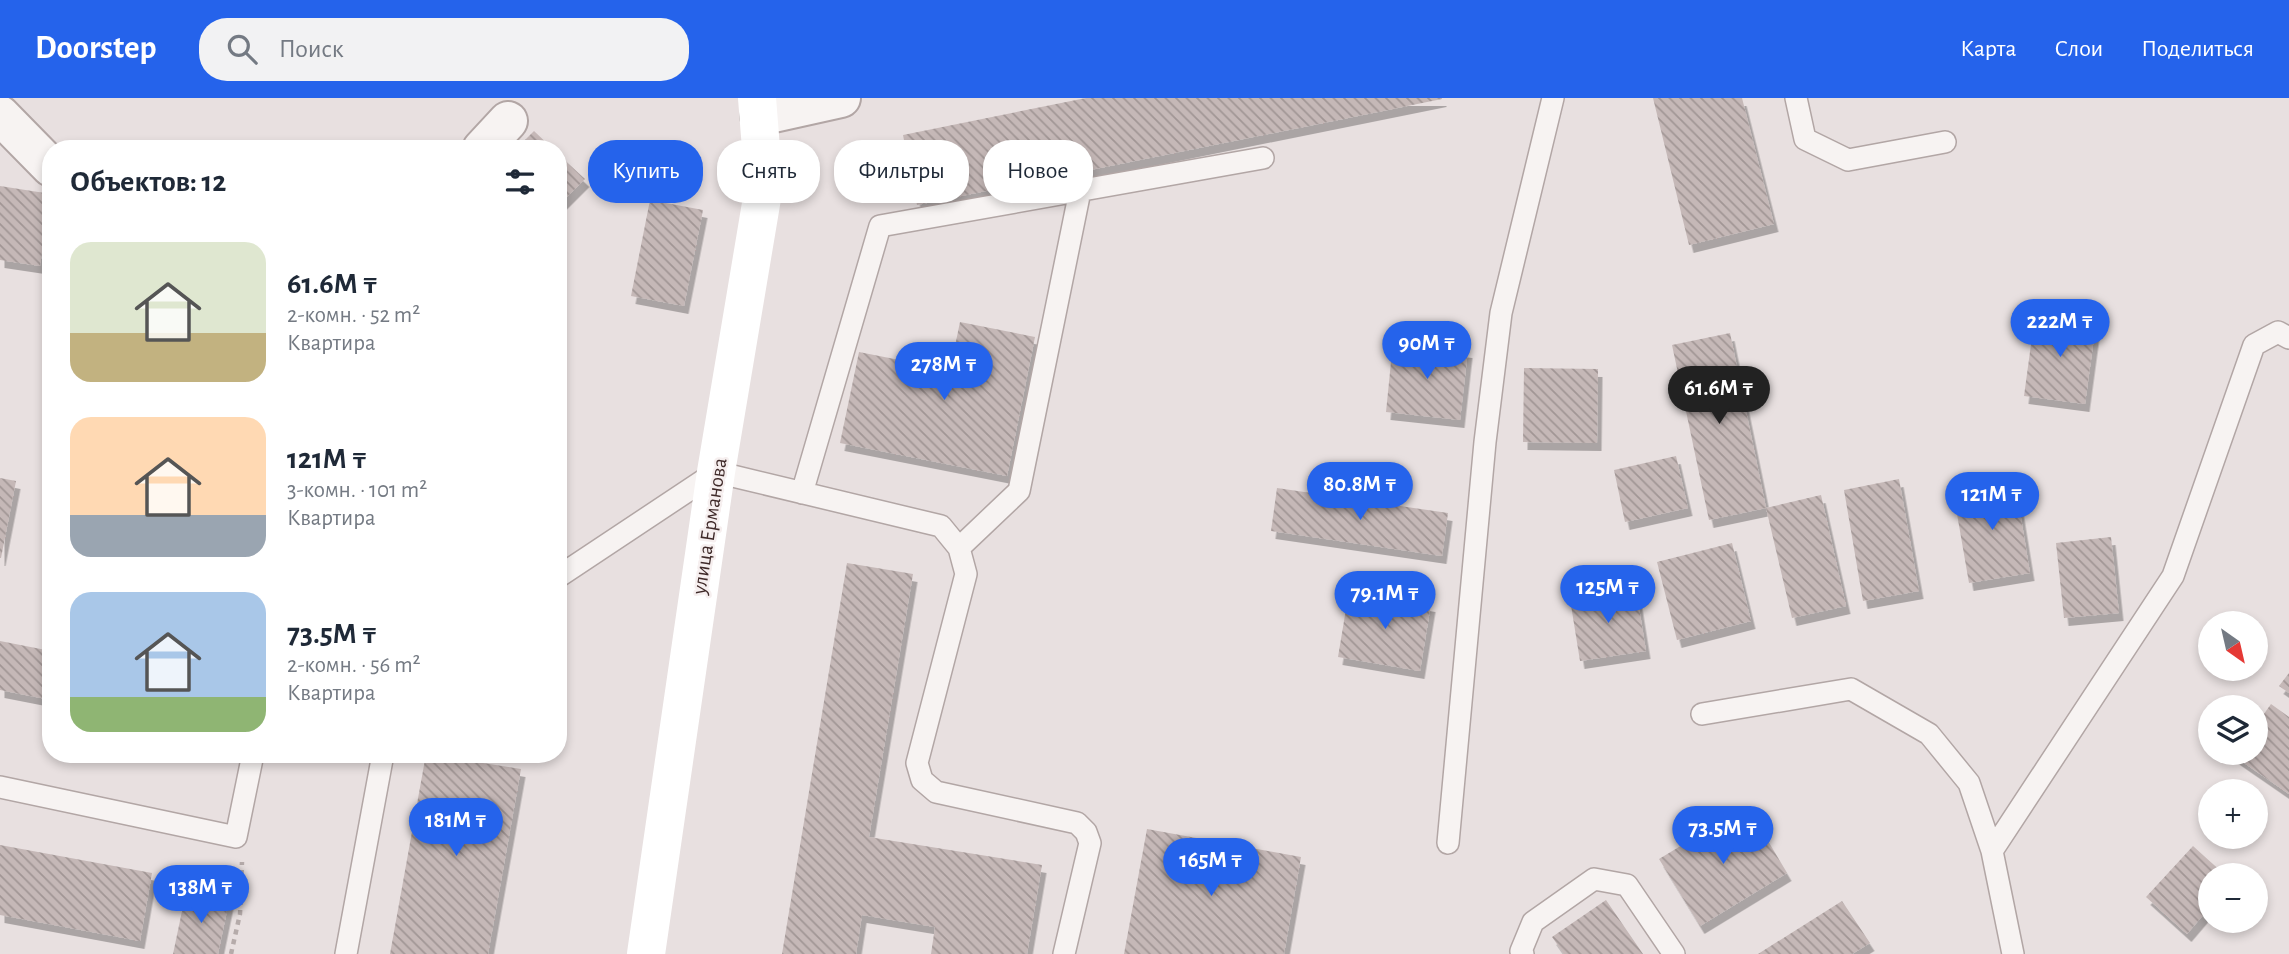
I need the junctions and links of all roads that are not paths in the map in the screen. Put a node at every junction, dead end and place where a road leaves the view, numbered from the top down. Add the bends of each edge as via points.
1 (841, 98) edge
2 (1553, 98) edge
3 (1796, 98) edge
4 (758, 107) edge
5 (0, 115) edge
6 (508, 121) dead end
7 (490, 140) edge
8 (1945, 142) dead end
9 (42, 158) edge
10 (1263, 158) dead end
11 (1093, 189) edge
12 (1011, 203) edge
13 (1078, 203) edge
14 (2289, 338) edge
15 (716, 472) junction
16 (802, 493) junction
17 (959, 548) junction
18 (567, 571) edge
19 (1702, 714) dead end
20 (251, 763) edge
21 (381, 763) edge
22 (0, 787) edge
23 (1448, 843) dead end
24 (1992, 851) junction
25 (346, 954) edge
26 (646, 954) edge
27 (1064, 954) edge
28 (1523, 954) edge
29 (1674, 954) edge
30 (2013, 954) edge

1 - 4 street
2 - 23 lane via 1501,313
3 - 8 lane via 1805,139 1848,160
4 - 15 main road, улица Ерманова via 764,186
5 - 9 street
6 - 7 street
10 - 11 lane
12 - 16 lane via 880,226
13 - 17 lane via 1019,491
14 - 24 lane via 2278,332 2254,345 2173,576
15 - 16 lane
15 - 18 lane
15 - 26 main road, улица Ерманова
16 - 17 lane via 941,526
17 - 27 lane via 966,574 916,763 922,780 936,792 1077,823 1086,832 1090,843
19 - 24 lane via 1851,689 1929,734 1969,783
20 - 22 lane via 236,837
21 - 25 lane
24 - 30 lane
28 - 29 lane via 1533,922 1594,880 1627,885

